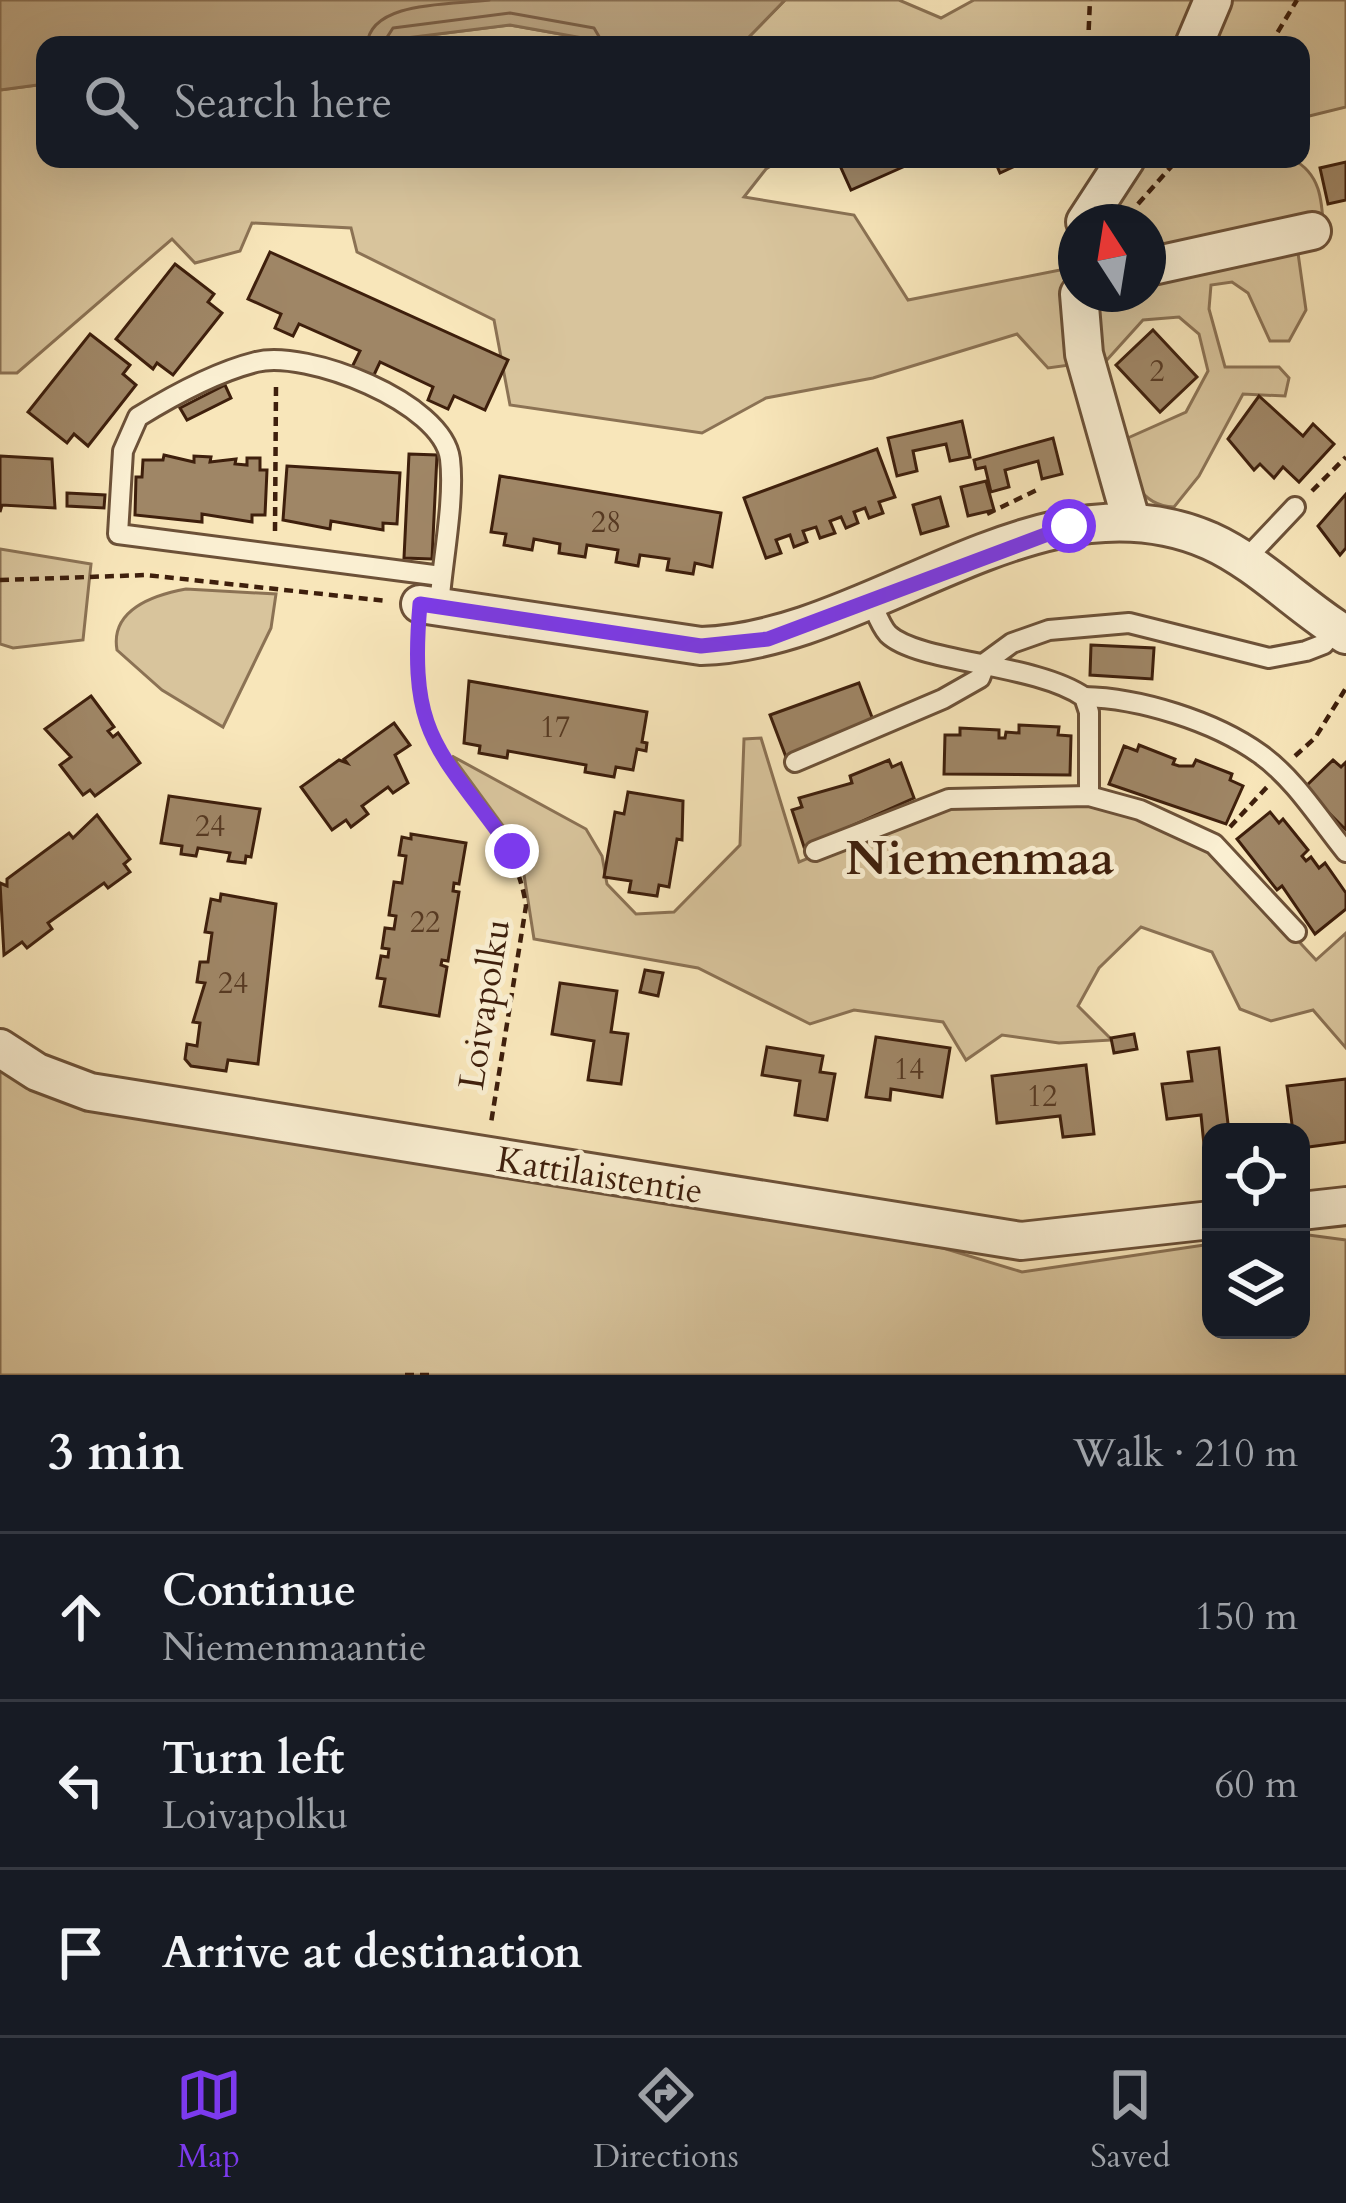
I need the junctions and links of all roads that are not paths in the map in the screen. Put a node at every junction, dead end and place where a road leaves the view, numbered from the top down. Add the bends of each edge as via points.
1 (1213, 0) edge
2 (1198, 36) edge
3 (1120, 168) edge
4 (1097, 204) edge
5 (1312, 231) dead end
6 (1166, 263) edge
7 (1080, 312) edge
8 (1295, 508) road end
9 (1131, 520) junction
10 (1244, 562) junction
11 (433, 596) junction
12 (871, 601) junction
13 (1341, 632) edge
14 (986, 662) junction
15 (1084, 697) junction
16 (795, 762) dead end
17 (1089, 796) junction
18 (815, 851) dead end
19 (1346, 852) edge
20 (1296, 932) dead end
21 (0, 1048) edge
22 (1346, 1206) edge
23 (1310, 1209) edge
24 (1202, 1221) edge

1 - 2 street
3 - 4 street
5 - 6 street
7 - 9 street via 1084,354
8 - 10 lane
9 - 10 street via 1212,542
9 - 12 street via 1030,538
10 - 13 street
11 - 11 lane via 450,457 435,424 397,398 295,358 256,362 138,417 123,451 118,534 274,554
11 - 12 street via 709,646 768,639
12 - 14 lane via 885,631 901,643
13 - 14 lane via 1269,658 1183,633 1090,623 1012,643
14 - 15 lane
14 - 16 lane via 980,678 943,699
15 - 17 lane
15 - 19 lane via 1180,718 1259,753
17 - 18 lane via 949,799
17 - 20 lane via 1214,844
21 - 24 street, Kattilaistentie via 90,1092 1021,1241
22 - 23 street

